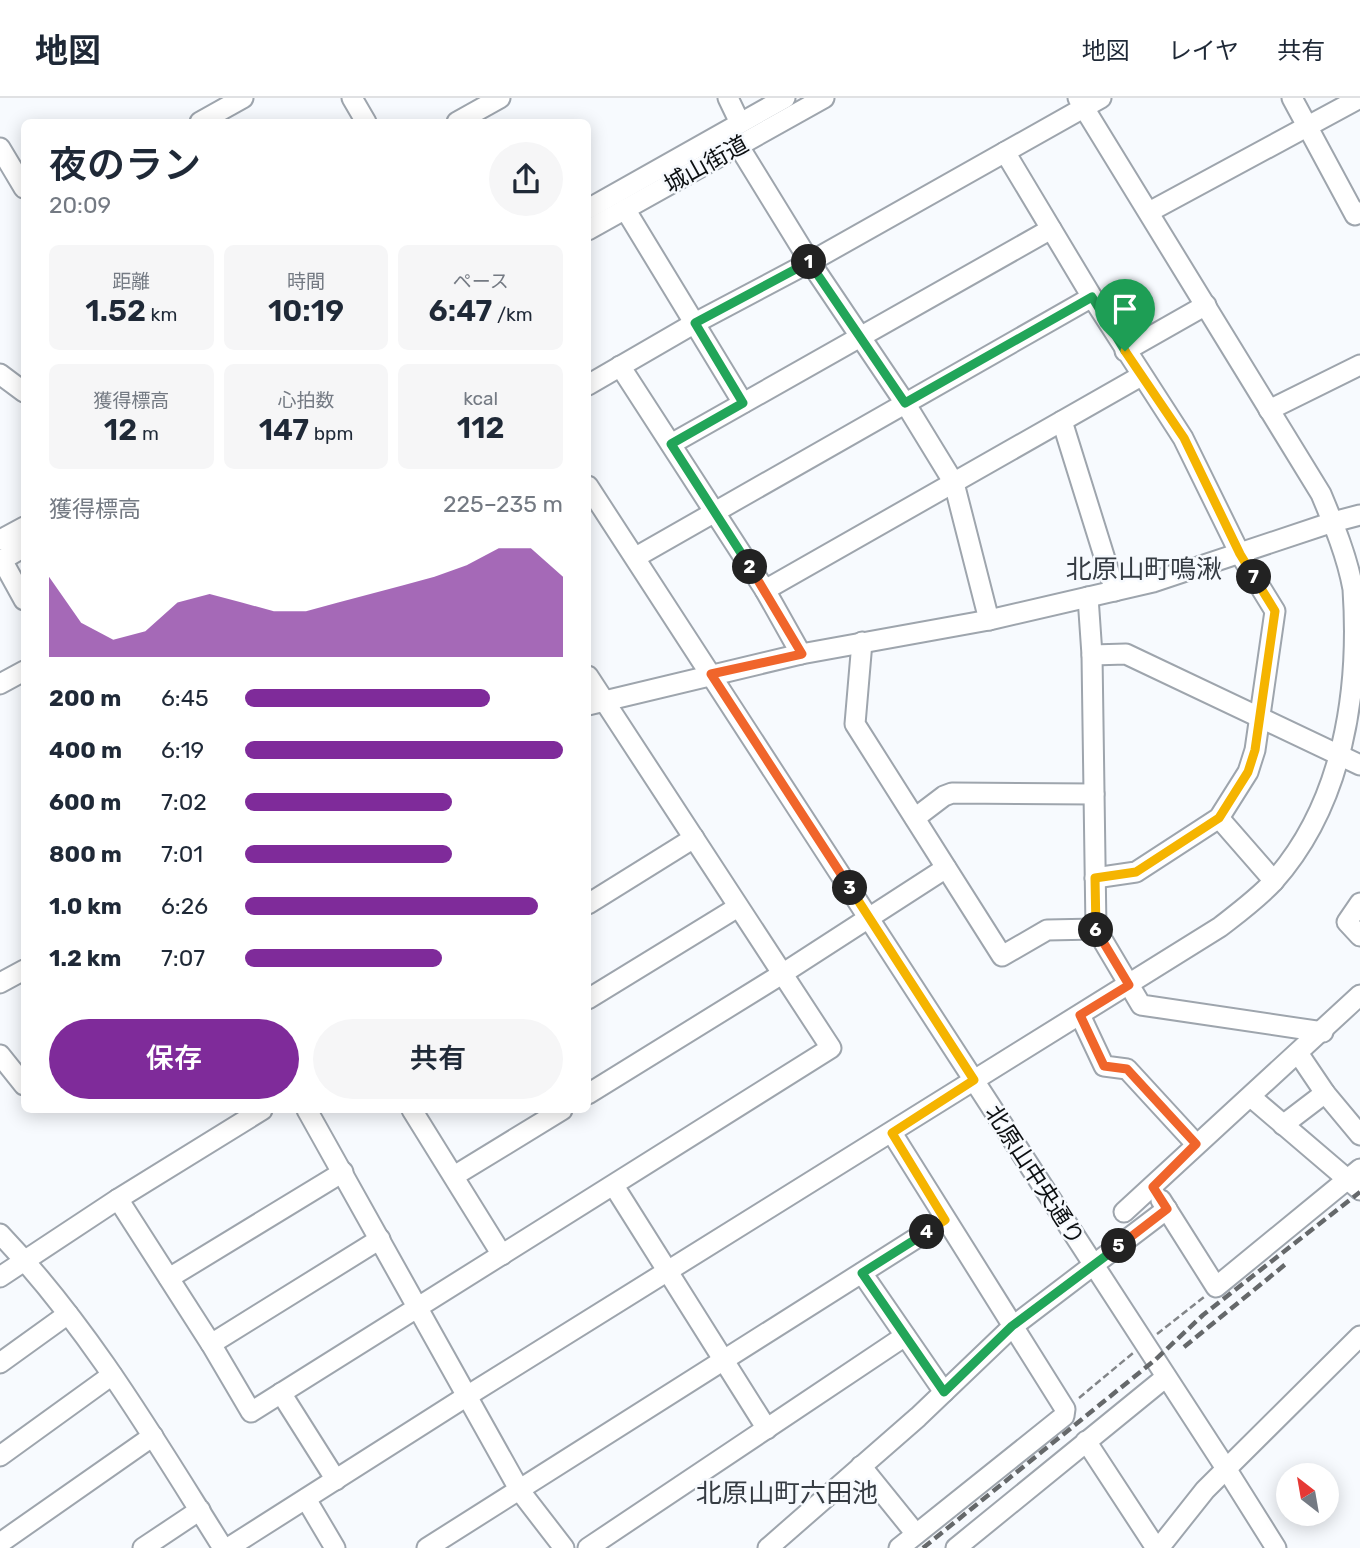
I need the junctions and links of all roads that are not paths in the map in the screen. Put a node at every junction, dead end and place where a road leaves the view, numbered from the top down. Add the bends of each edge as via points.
1 (243, 98) edge
2 (352, 98) edge
3 (500, 98) edge
4 (728, 98) edge
5 (785, 98) edge
6 (824, 98) edge
7 (1292, 98) edge
8 (1360, 98) edge
9 (1088, 101) edge
10 (205, 119) edge
11 (364, 119) edge
12 (462, 119) edge
13 (740, 123) junction
14 (1309, 127) junction
15 (738, 145) junction
16 (0, 148) edge
17 (1005, 152) junction
18 (21, 183) edge
19 (591, 207) edge
20 (625, 209) junction
21 (1149, 212) junction
22 (1360, 212) edge
23 (591, 228) edge
24 (1051, 229) junction
25 (810, 262) junction
26 (1092, 297) junction
27 (1206, 305) junction
28 (695, 323) junction
29 (859, 337) junction
30 (1125, 351) junction
31 (1360, 365) edge
32 (620, 366) junction
33 (0, 374) edge
34 (1141, 376) junction
35 (591, 383) edge
36 (21, 390) edge
37 (743, 403) junction
38 (905, 403) junction
39 (1269, 410) junction
40 (1062, 421) junction
41 (671, 444) junction
42 (954, 483) junction
43 (591, 490) edge
44 (715, 512) junction
45 (1360, 515) edge
46 (1333, 522) junction
47 (21, 531) edge
48 (21, 548) edge
49 (1, 554) edge
50 (1240, 554) junction
51 (636, 557) junction
52 (765, 590) junction
53 (1115, 591) junction
54 (21, 594) edge
55 (1088, 597) junction
56 (989, 620) junction
57 (862, 642) junction
58 (802, 654) junction
59 (1092, 655) junction
60 (21, 673) edge
61 (711, 674) junction
62 (0, 684) edge
63 (591, 686) edge
64 (596, 703) edge
65 (1259, 717) junction
66 (1352, 761) edge
67 (1094, 794) junction
68 (915, 818) junction
69 (1219, 818) junction
70 (694, 838) junction
71 (946, 868) junction
72 (1095, 878) junction
73 (1274, 881) junction
74 (591, 902) edge
75 (1360, 903) edge
76 (738, 907) junction
77 (869, 918) junction
78 (1096, 929) junction
79 (1360, 936) edge
80 (21, 972) edge
81 (782, 974) junction
82 (0, 984) edge
83 (1129, 985) junction
84 (1360, 995) edge
85 (591, 997) edge
86 (1080, 1015) junction
87 (1323, 1032) junction
88 (1298, 1053) junction
89 (0, 1055) edge
90 (974, 1080) junction
91 (21, 1081) edge
92 (591, 1092) edge
93 (1325, 1093) junction
94 (1251, 1097) junction
95 (257, 1113) edge
96 (309, 1113) edge
97 (414, 1113) edge
98 (557, 1113) edge
99 (1283, 1125) junction
100 (892, 1133) junction
101 (1360, 1135) edge
102 (1196, 1144) junction
103 (343, 1172) junction
104 (454, 1176) junction
105 (1356, 1180) edge
106 (614, 1186) junction
107 (1153, 1187) junction
108 (118, 1199) junction
109 (1167, 1209) junction
110 (1124, 1212) dead end
111 (945, 1220) junction
112 (0, 1234) edge
113 (380, 1240) junction
114 (502, 1255) junction
115 (25, 1260) junction
116 (1093, 1266) junction
117 (667, 1272) junction
118 (862, 1273) junction
119 (0, 1278) edge
120 (169, 1278) junction
121 (418, 1306) junction
122 (68, 1314) junction
123 (1012, 1326) junction
124 (905, 1336) junction
125 (1360, 1336) edge
126 (211, 1344) junction
127 (723, 1360) junction
128 (0, 1363) edge
129 (112, 1375) junction
130 (1166, 1377) junction
131 (944, 1392) junction
132 (281, 1393) junction
133 (467, 1396) junction
134 (767, 1429) junction
135 (153, 1436) junction
136 (1086, 1441) junction
137 (0, 1456) edge
138 (861, 1466) junction
139 (1227, 1470) junction
140 (335, 1480) junction
141 (520, 1491) junction
142 (306, 1499) junction
143 (200, 1510) junction
144 (916, 1534) junction
145 (0, 1543) edge
146 (143, 1548) edge
147 (226, 1548) edge
148 (335, 1548) edge
149 (427, 1548) edge
150 (564, 1548) edge
151 (588, 1548) edge
152 (768, 1548) edge
153 (899, 1548) edge
154 (956, 1548) edge
155 (1158, 1548) edge
156 (1276, 1548) edge

1 - 10 street
2 - 11 street
3 - 12 street
4 - 13 street
5 - 13 street, 城山街道
6 - 15 street, 城山街道
7 - 14 street
8 - 14 street
9 - 17 street
9 - 21 street
13 - 19 street, 城山街道
14 - 21 street
14 - 22 street via 1354,215
15 - 20 street, 城山街道
15 - 25 street
16 - 18 street
17 - 24 street
17 - 25 street
20 - 23 street, 城山街道
20 - 28 street
21 - 27 street
24 - 26 street
24 - 29 street
25 - 28 street
25 - 29 street
26 - 30 street
26 - 38 street
27 - 30 street
27 - 39 street
28 - 32 street
28 - 37 street
29 - 37 street
29 - 38 street
30 - 34 street
31 - 39 street
32 - 35 street
32 - 41 street
33 - 36 street
34 - 40 street
34 - 50 street via 1184,438
37 - 41 street
38 - 42 street
38 - 44 street
39 - 46 street
40 - 42 street
40 - 53 street
41 - 44 street
42 - 52 street
42 - 56 street
43 - 51 street, 北原山中央通り
44 - 51 street
44 - 52 street
45 - 46 street
46 - 50 street
46 - 66 street via 1349,569 1359,634
47 - 49 street
48 - 49 street
49 - 54 street
50 - 53 street
50 - 65 street via 1275,611
51 - 61 street, 北原山中央通り
52 - 58 street
53 - 55 street
55 - 56 street
55 - 59 street
56 - 57 street
57 - 58 street
57 - 68 street via 855,724
58 - 61 street
59 - 65 street via 1126,654
59 - 67 street
60 - 62 street
61 - 64 street
61 - 77 street, 北原山中央通り
63 - 64 street
64 - 70 street
65 - 66 street
65 - 69 street via 1248,772
66 - 73 street
67 - 68 street via 952,793
67 - 72 street
68 - 71 street
69 - 72 street via 1136,872
69 - 73 street
70 - 74 street
70 - 76 street
71 - 77 street
71 - 78 street via 1002,956 1048,930
72 - 78 street
73 - 83 street via 1220,927
75 - 79 street via 1347,922
76 - 81 street
76 - 85 street
77 - 81 street
77 - 90 street, 北原山中央通り
78 - 83 street
80 - 82 street
81 - 92 street
81 - 106 street via 831,1048
83 - 86 street
83 - 87 street via 1141,1005
84 - 87 street
86 - 90 street
86 - 102 street via 1104,1066 1127,1069
87 - 88 street
88 - 93 street
88 - 94 street
89 - 91 street
90 - 100 street
90 - 116 street, 北原山中央通り
93 - 99 street
93 - 101 street
94 - 99 street
94 - 102 street
95 - 108 street
96 - 103 street
97 - 104 street
98 - 104 street
99 - 105 street
100 - 111 street
100 - 117 street
102 - 107 street
103 - 113 street
103 - 120 street
104 - 114 street
105 - 109 street via 1216,1287
106 - 114 street
106 - 117 street
107 - 109 street
107 - 110 street
108 - 115 street
108 - 120 street
109 - 116 street
111 - 118 street
111 - 123 street
112 - 115 street
113 - 121 street
113 - 126 street
114 - 121 street
115 - 119 street
115 - 122 street
116 - 123 street
116 - 130 street, 北原山中央通り
117 - 127 street
117 - 133 street
118 - 124 street
118 - 127 street
120 - 126 street
121 - 132 street
121 - 133 street
122 - 128 street
122 - 129 street
123 - 131 street
123 - 144 street via 1065,1409 1063,1416
124 - 131 street
124 - 134 street
125 - 139 street
126 - 132 street via 251,1412
127 - 134 street
127 - 141 street
129 - 135 street
129 - 137 street
130 - 136 street
130 - 139 street, 北原山中央通り
131 - 138 street
132 - 140 street
133 - 140 street
133 - 141 street
134 - 151 street
135 - 143 street
135 - 145 street
136 - 154 street
136 - 155 street
138 - 144 street
138 - 152 street
139 - 155 street
139 - 156 street, 北原山中央通り
140 - 142 street
141 - 149 street
141 - 150 street
142 - 147 street
142 - 148 street
143 - 146 street
143 - 147 street
144 - 153 street

